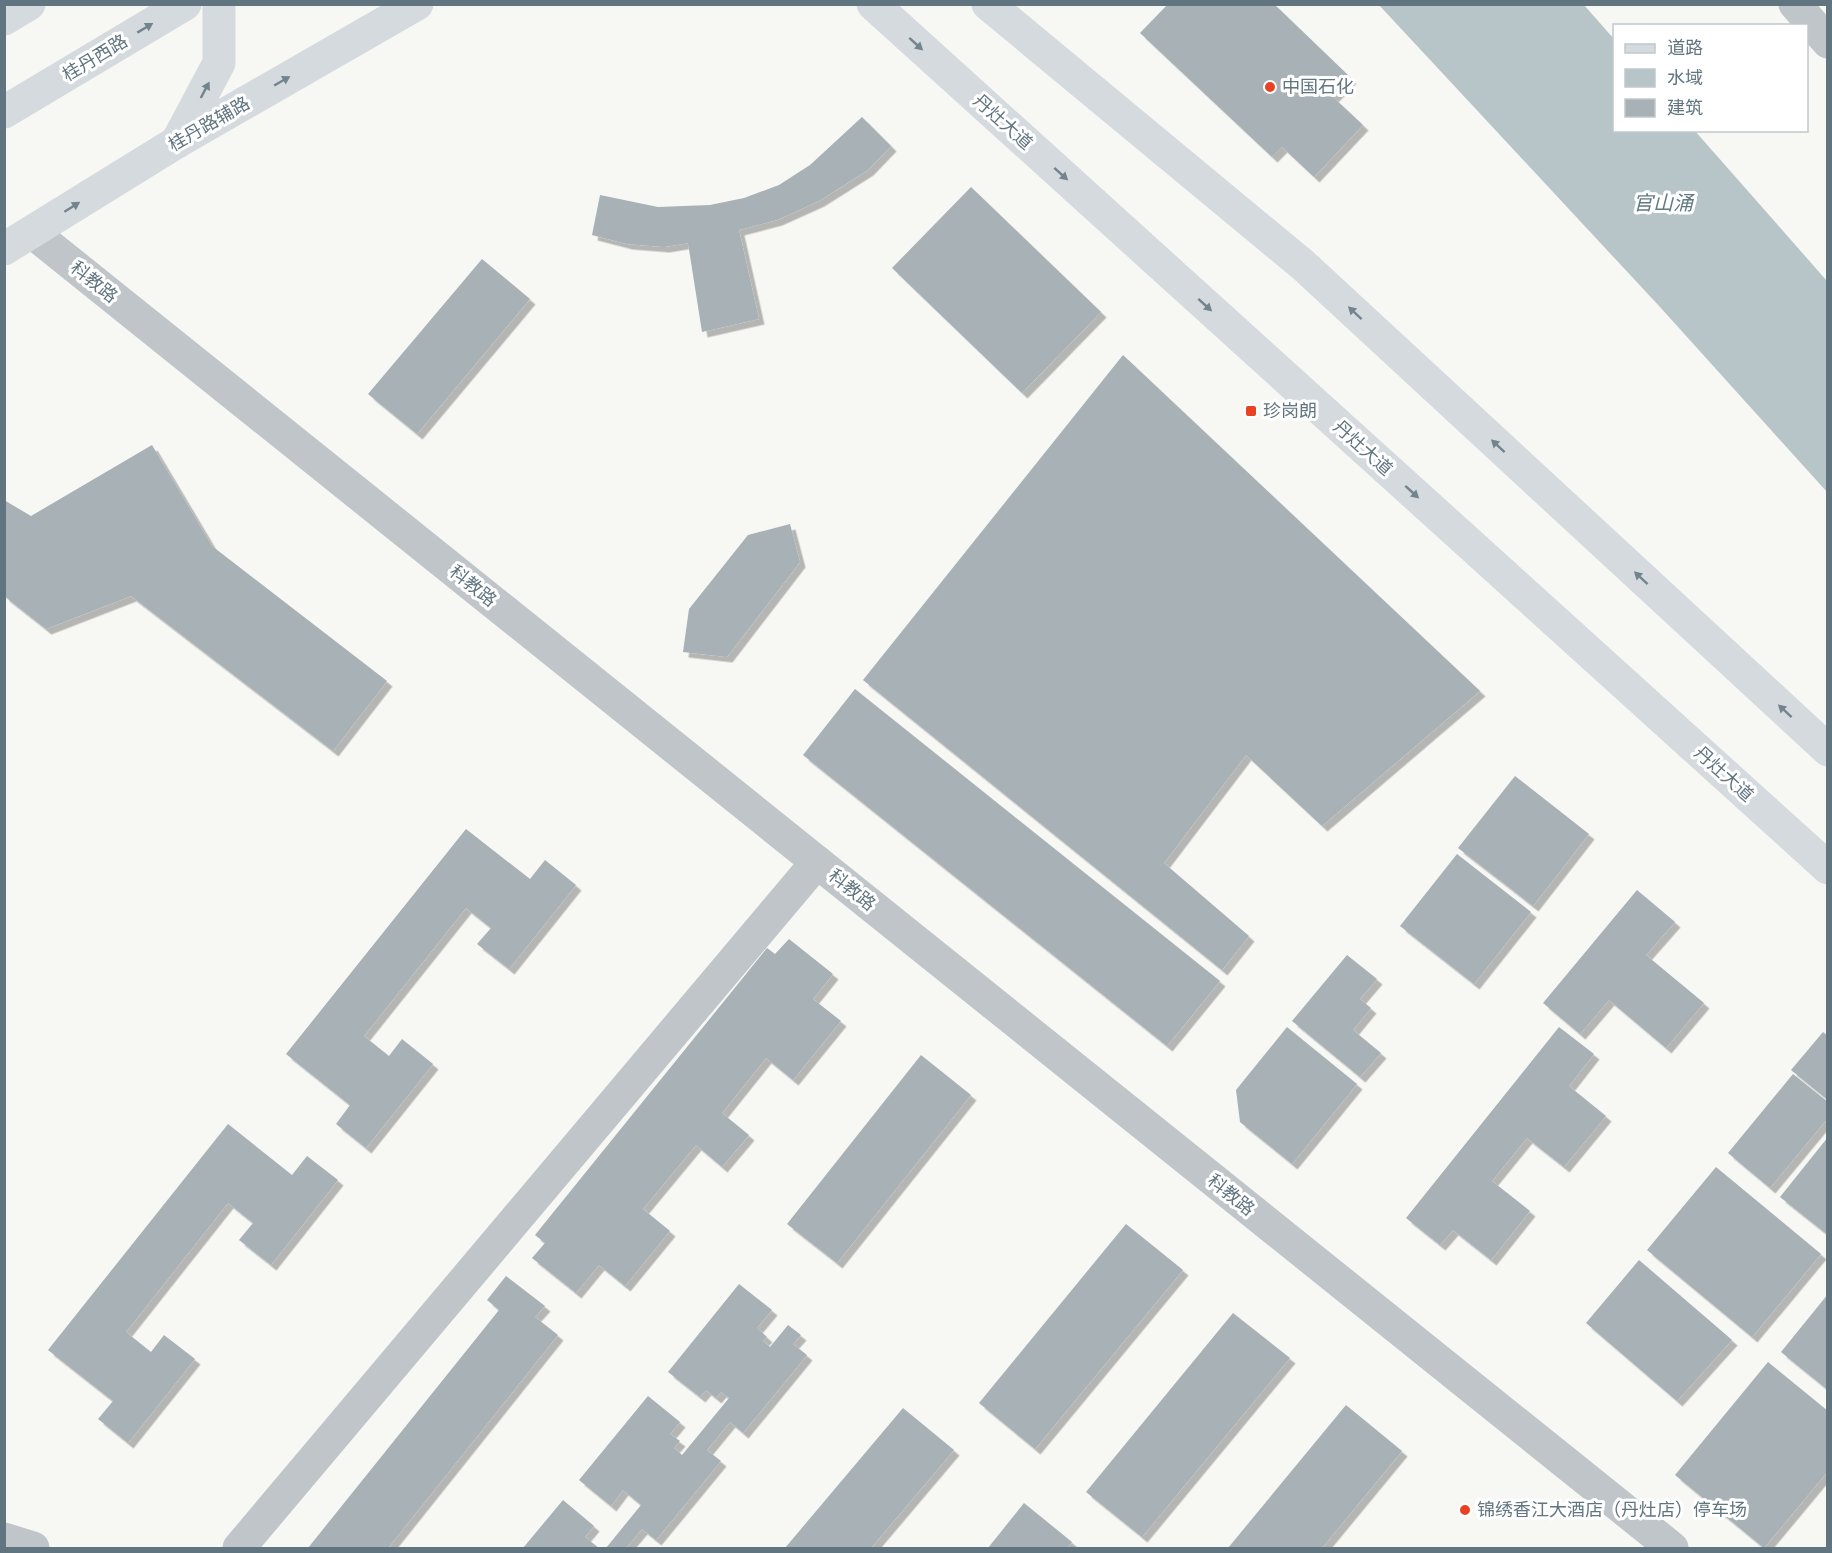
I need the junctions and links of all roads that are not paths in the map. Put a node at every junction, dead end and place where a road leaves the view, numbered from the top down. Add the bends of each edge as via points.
1 (29, 4) edge
2 (185, 4) edge
3 (219, 4) edge
4 (417, 4) edge
5 (873, 4) edge
6 (988, 4) edge
7 (1796, 4) edge
8 (4, 19) edge
9 (1827, 42) edge
10 (4, 112) edge
11 (177, 142) junction
12 (32, 232) junction
13 (4, 249) edge
14 (1827, 750) edge
15 (817, 862) junction
16 (1827, 868) edge
17 (4, 1539) edge
18 (33, 1548) edge
19 (239, 1548) edge
20 (1672, 1548) edge

1 - 8 main road
10 -> 2 main road, 桂丹西路
11 -> 3 main road via 219,63
11 -> 4 main road, 桂丹路辅路
5 -> 16 main road, 丹灶大道
14 -> 6 main road via 1303,264
7 - 9 street
12 -> 11 main road, 桂丹路辅路
12 - 13 main road, 桂丹路辅路
12 - 15 street, 科教路
15 - 19 street
15 - 20 street, 科教路
17 - 18 street

